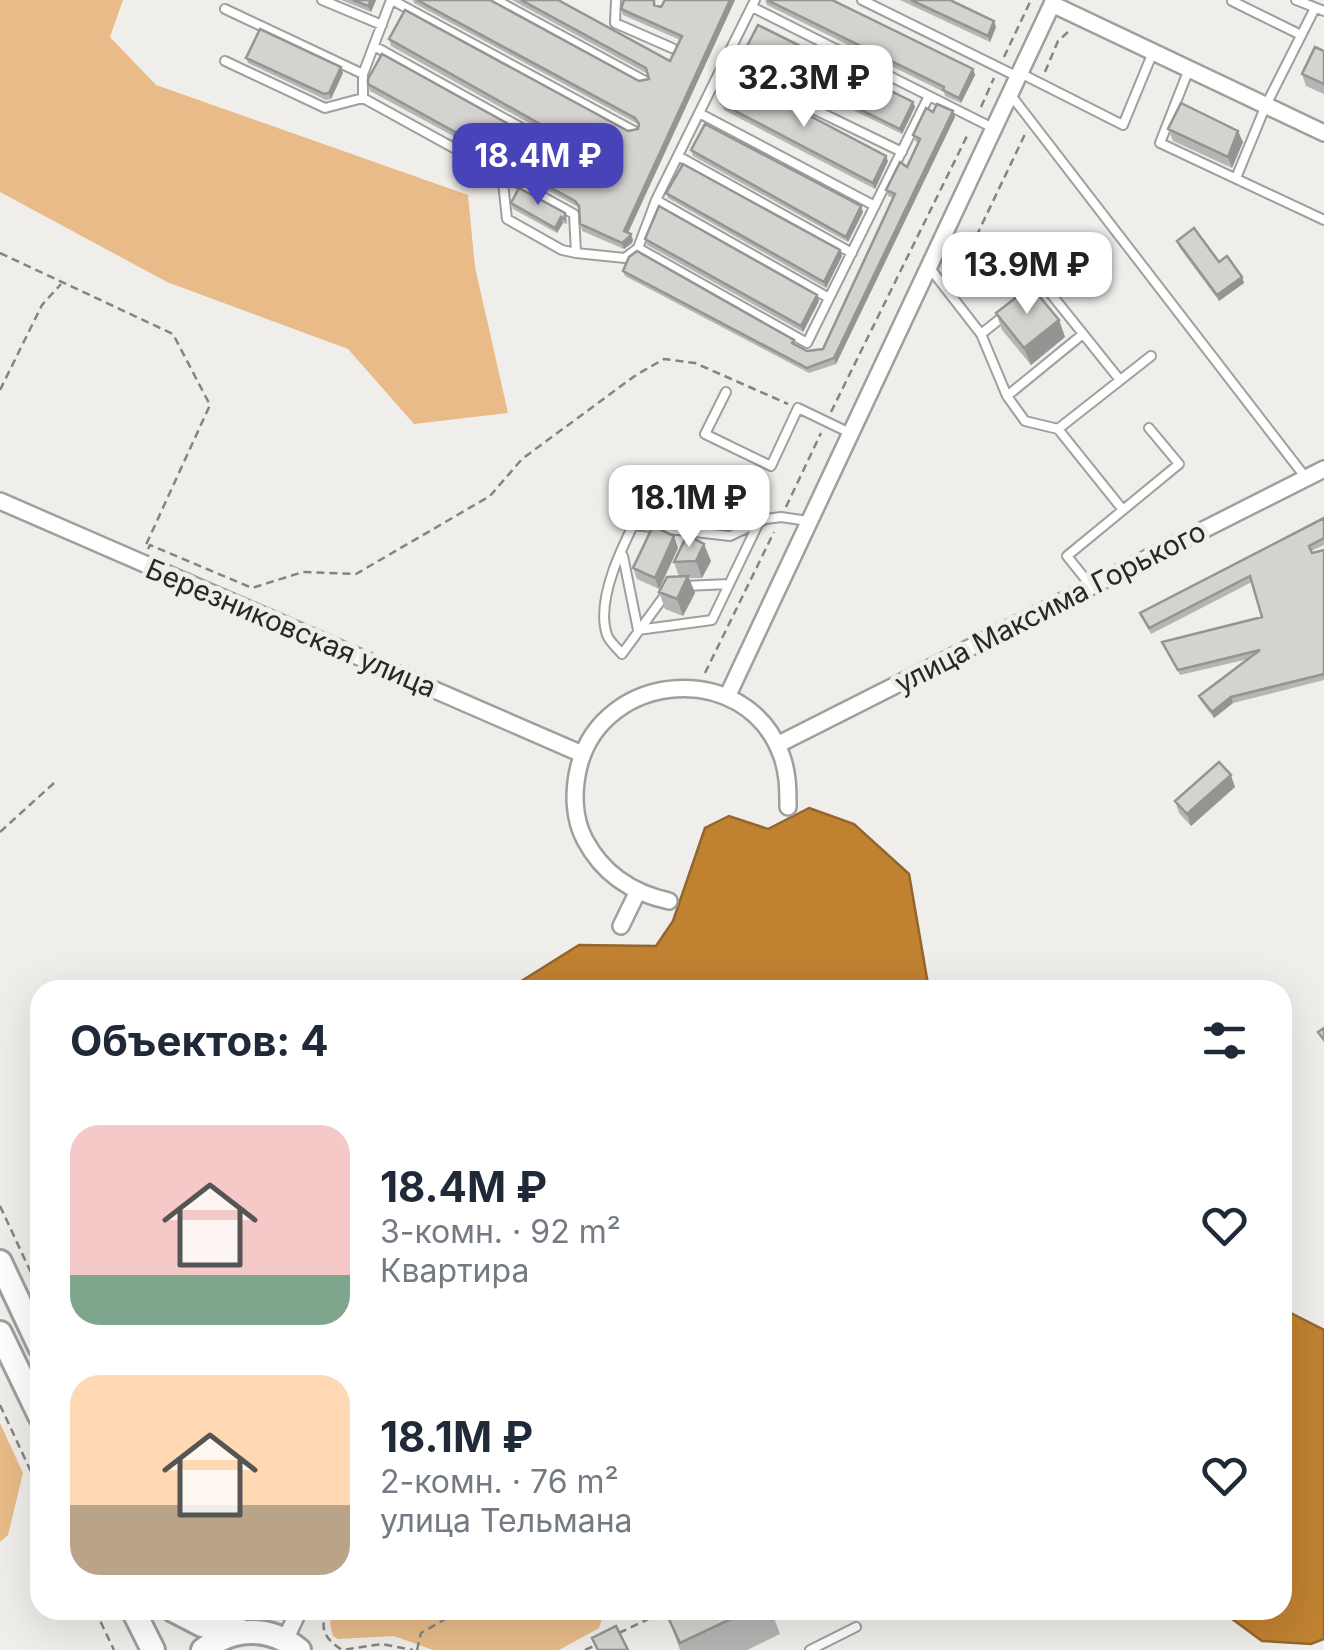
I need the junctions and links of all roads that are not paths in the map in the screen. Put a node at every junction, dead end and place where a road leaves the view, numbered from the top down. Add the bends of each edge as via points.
1 (322, 0) edge
2 (391, 0) edge
3 (496, 0) edge
4 (616, 0) edge
5 (862, 0) edge
6 (1296, 0) edge
7 (1053, 2) edge
8 (1232, 2) edge
9 (753, 4) edge
10 (225, 9) dead end
11 (1319, 10) edge
12 (382, 25) junction
13 (1301, 35) junction
14 (374, 46) junction
15 (672, 48) edge
16 (1153, 52) junction
17 (225, 61) dead end
18 (723, 65) junction
19 (1189, 69) junction
20 (363, 74) junction
21 (1019, 75) junction
22 (645, 82) edge
23 (1010, 94) junction
24 (929, 96) junction
25 (363, 98) junction
26 (1266, 105) junction
27 (700, 113) junction
28 (993, 128) junction
29 (634, 131) edge
30 (1324, 132) edge
31 (902, 152) junction
32 (678, 156) junction
33 (502, 174) junction
34 (610, 177) edge
35 (1236, 178) junction
36 (656, 200) junction
37 (875, 206) junction
38 (1324, 220) edge
39 (638, 248) junction
40 (576, 253) junction
41 (852, 253) junction
42 (928, 266) junction
43 (829, 298) junction
44 (981, 334) junction
45 (1083, 334) junction
46 (1151, 356) dead end
47 (1120, 380) junction
48 (726, 392) dead end
49 (1008, 396) junction
50 (1148, 428) dead end
51 (1058, 429) junction
52 (850, 433) junction
53 (1324, 470) edge
54 (1306, 478) junction
55 (0, 501) edge
56 (1123, 510) junction
57 (762, 520) junction
58 (808, 521) junction
59 (634, 526) junction
60 (694, 532) junction
61 (688, 546) edge
62 (622, 551) junction
63 (729, 584) junction
64 (1091, 586) junction
65 (638, 630) junction
66 (727, 697) junction
67 (776, 746) junction
68 (582, 754) junction
69 (788, 807) dead end
70 (638, 891) junction
71 (668, 900) dead end
72 (621, 926) dead end
73 (0, 1262) edge
74 (30, 1326) edge
75 (0, 1333) edge
76 (30, 1395) edge
77 (139, 1620) edge
78 (192, 1620) edge
79 (297, 1620) edge
80 (856, 1627) dead end
81 (248, 1631) junction
82 (292, 1645) edge
83 (153, 1650) edge
84 (203, 1650) edge
85 (810, 1650) edge

1 - 12 lane
2 - 12 lane
2 - 29 lane
3 - 22 lane
4 - 15 lane via 616,23
5 - 21 lane
6 - 11 lane
7 - 16 street
7 - 21 street
8 - 13 lane
9 - 18 lane
9 - 24 lane
10 - 20 lane
11 - 13 lane
12 - 14 lane
13 - 26 lane
14 - 20 lane
14 - 34 lane
16 - 19 street
16 - 21 lane via 1122,125
17 - 25 lane via 325,108
18 - 27 lane
18 - 31 lane
19 - 26 street
19 - 35 lane via 1160,143
20 - 25 lane
21 - 23 street
23 - 28 street
23 - 54 lane
24 - 28 lane
24 - 31 lane
25 - 33 lane
26 - 30 street
26 - 35 lane
27 - 32 lane
27 - 37 lane
28 - 42 street
31 - 37 lane
32 - 36 lane
32 - 41 lane
33 - 40 lane via 574,214
33 - 40 lane via 507,219
35 - 38 lane
36 - 39 lane
36 - 43 lane
37 - 41 lane
39 - 40 lane via 624,258
39 - 43 lane via 807,343
41 - 43 lane
42 - 44 lane
42 - 52 street
44 - 45 lane via 1043,284
44 - 49 lane
45 - 47 lane
45 - 49 lane
46 - 47 lane
47 - 51 lane
48 - 52 lane via 706,434 770,466 798,408
49 - 51 lane via 1025,421
50 - 56 lane via 1179,464
51 - 56 lane
52 - 58 street
53 - 54 street, улица Максима Горького
54 - 64 street, улица Максима Горького
55 - 68 street, Березниковская улица
56 - 64 lane via 1067,556
57 - 58 lane
57 - 59 lane via 738,514 712,490 664,484 651,490
57 - 60 lane via 730,536
57 - 63 lane
58 - 66 street
59 - 60 lane
59 - 62 lane
60 - 61 lane
62 - 65 lane
62 - 65 lane via 604,600 607,636 622,654
63 - 65 lane via 668,587
63 - 65 lane via 712,620
64 - 67 street, улица Максима Горького
66 - 67 street via 746,708
66 - 68 street via 698,688 640,695 606,719
67 - 69 street via 788,779
68 - 70 street via 575,795 583,836 617,880
70 - 71 street
70 - 72 street
73 - 74 main road
75 - 76 main road
77 - 83 main road
78 - 81 main road
79 - 82 street
80 - 85 lane
81 - 82 main road
81 - 84 main road

